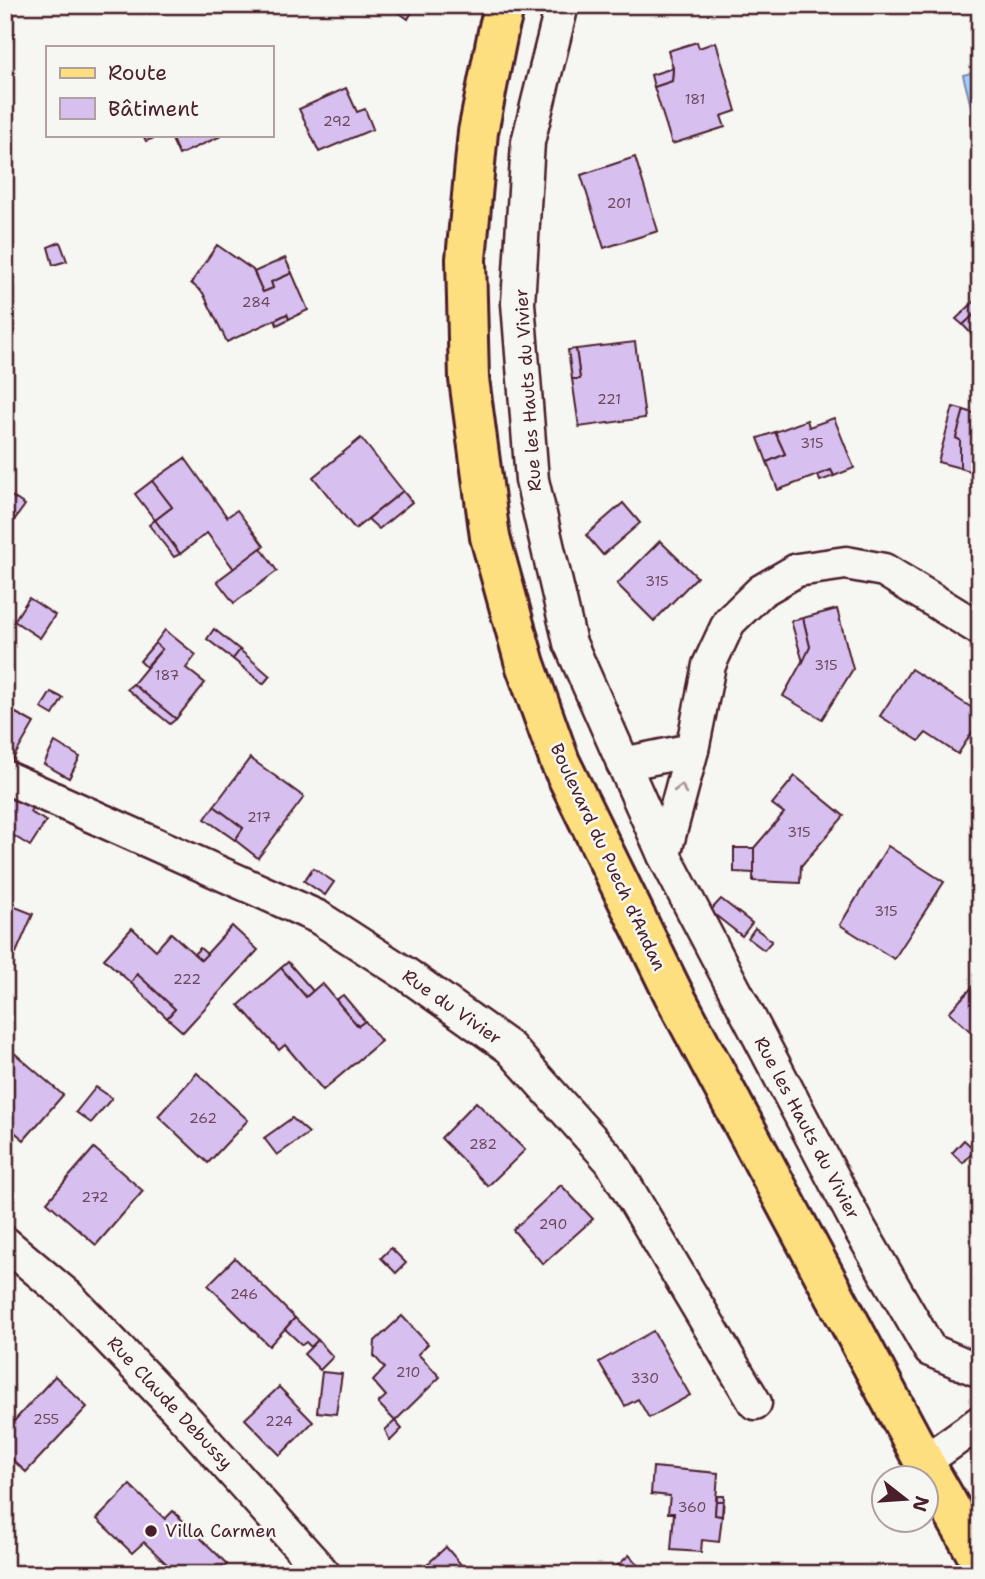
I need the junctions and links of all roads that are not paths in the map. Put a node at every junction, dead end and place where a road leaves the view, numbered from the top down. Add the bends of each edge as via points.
1 (505, 5) edge
2 (562, 5) edge
3 (980, 629) edge
4 (692, 750) junction
5 (624, 764) junction
6 (5, 777) edge
7 (664, 855) junction
8 (5, 1243) edge
9 (980, 1371) edge
10 (755, 1403) dead end
11 (980, 1422) edge
12 (924, 1462) junction
13 (980, 1560) edge
14 (324, 1574) edge

1 - 12 main road, Boulevard du Puech d'Andan via 478,132 466,259 469,379 490,537 525,664 560,762 652,950
2 - 5 street, Rue les Hauts du Vivier via 527,155 518,303 532,480 570,643
3 - 4 street via 884,570 846,563 797,570 761,591 729,622 709,666
4 - 5 street
7 -> 4 street
5 - 7 street, Rue les Hauts du Vivier
6 - 10 street, Rue du Vivier via 318,917 510,1048 611,1161
7 - 9 street, Rue les Hauts du Vivier via 860,1229 930,1350
8 - 14 street, Rue Claude Debussy via 69,1297 181,1413
11 - 12 street
12 - 13 main road, Boulevard du Puech d'Andan

